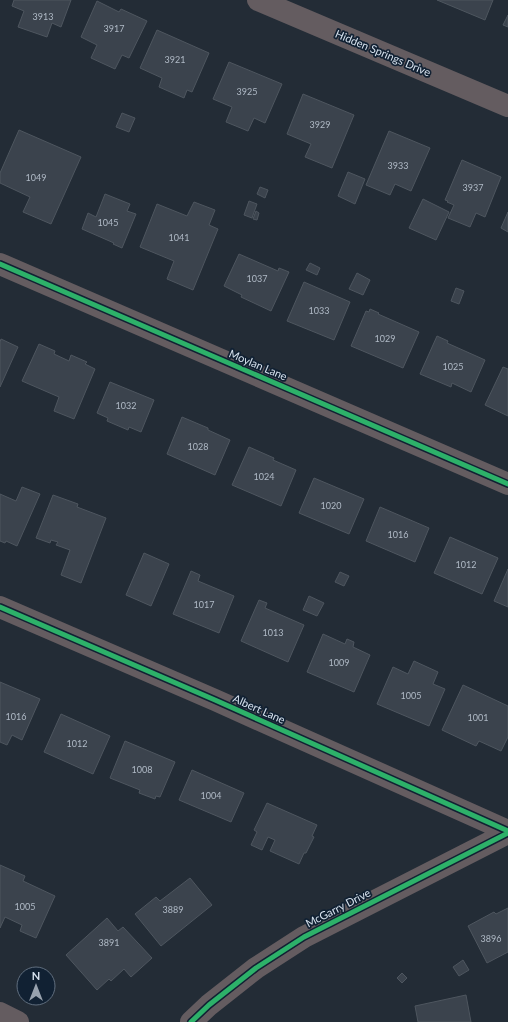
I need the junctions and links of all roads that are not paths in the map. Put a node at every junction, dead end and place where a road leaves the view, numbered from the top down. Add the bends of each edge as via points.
1 (258, 0) edge
2 (508, 106) edge
3 (0, 264) edge
4 (508, 484) edge
5 (0, 607) edge
6 (508, 832) edge
7 (0, 1013) edge
8 (18, 1022) edge
9 (191, 1022) edge

1 - 2 street, Hidden Springs Drive
3 - 4 street, Moylan Lane
5 - 6 street, Albert Lane
6 - 9 street, McGarry Drive via 304,937 256,968
7 - 8 street

